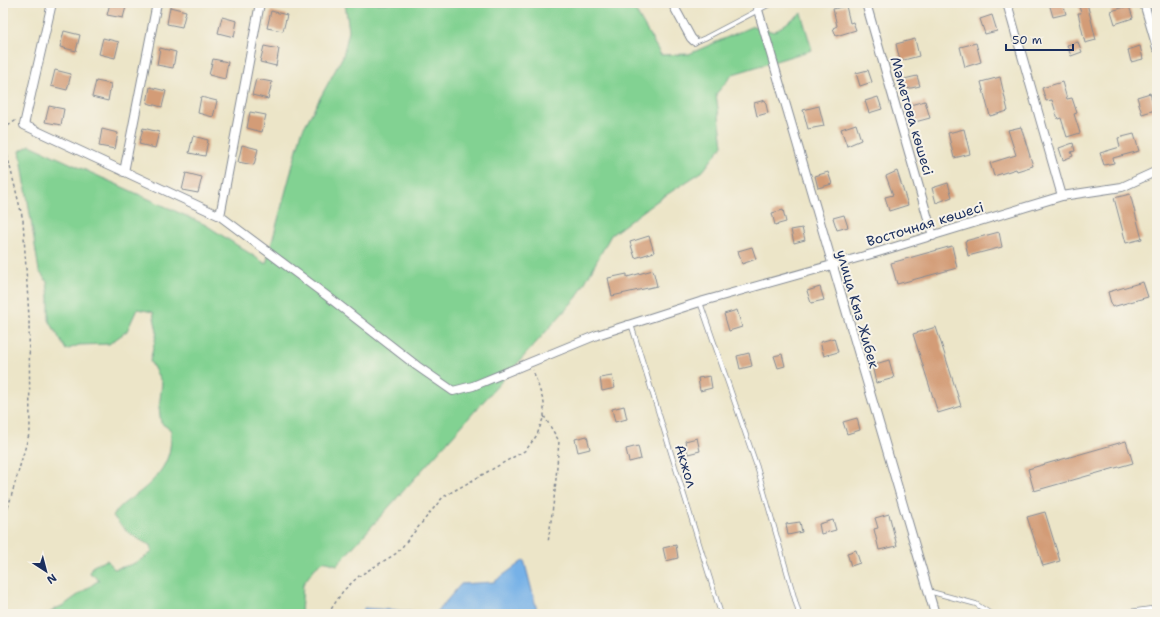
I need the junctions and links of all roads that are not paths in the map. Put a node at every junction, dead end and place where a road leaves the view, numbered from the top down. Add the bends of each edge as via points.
1 (52, 3) edge
2 (157, 3) edge
3 (260, 3) edge
4 (672, 3) edge
5 (772, 3) edge
6 (866, 3) edge
7 (1007, 3) edge
8 (1144, 3) edge
9 (758, 10) junction
10 (694, 41) joint
11 (1157, 48) edge
12 (1157, 171) edge
13 (124, 172) junction
14 (1062, 196) junction
15 (220, 216) junction
16 (933, 236) junction
17 (832, 265) junction
18 (700, 302) junction
19 (631, 324) junction
20 (928, 591) junction
21 (1157, 608) edge
22 (721, 614) edge
23 (799, 614) edge
24 (935, 614) edge
25 (991, 614) edge
26 (1114, 614) edge

1 - 13 street via 24,125
2 - 13 street
3 - 15 street
4 - 10 street
5 - 9 lane
6 - 16 street, Мәметова көшесі
7 - 14 street
8 - 11 street
9 - 10 lane via 705,38
9 - 17 street, улица Кыз Жибек
12 - 14 street, Восточная көшесі via 1122,188
13 - 15 street
14 - 16 street, Восточная көшесі
15 - 19 street, Восточная көшесі via 453,391 473,386
16 - 17 street, Восточная көшесі
17 - 18 street, Восточная көшесі
17 - 20 street, улица Кыз Жибек
18 - 19 street, Восточная көшесі
18 - 23 lane via 756,467
19 - 22 lane, Акжол
20 - 24 street, улица Кыз Жибек
20 - 25 lane via 976,604
21 - 26 lane

